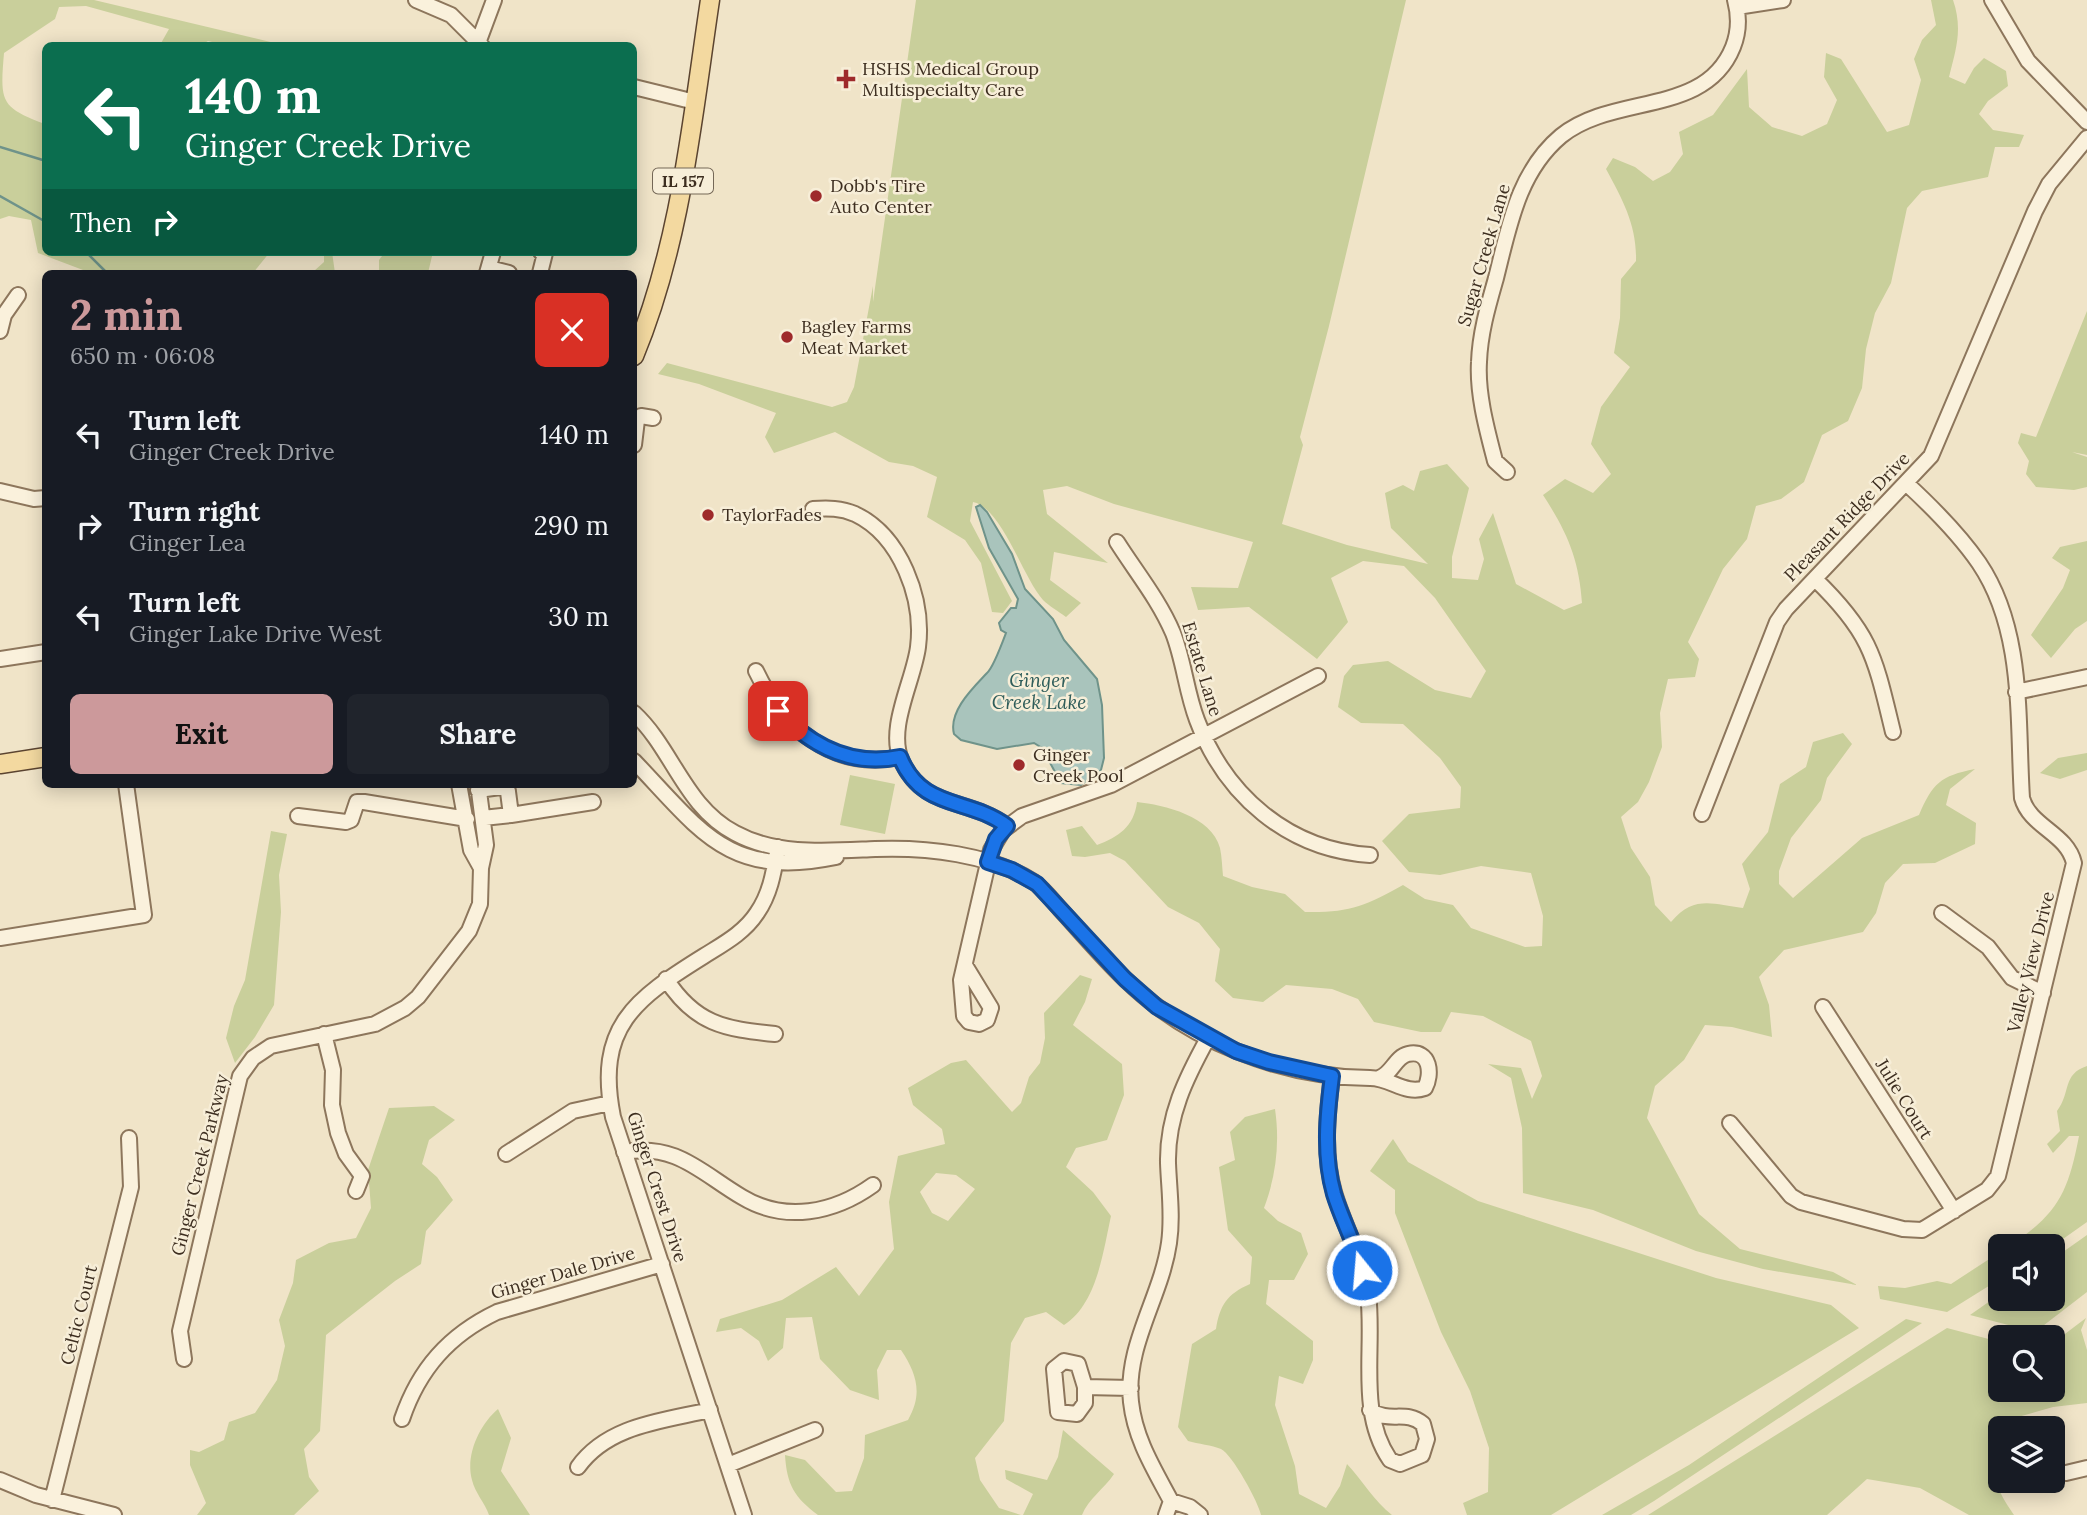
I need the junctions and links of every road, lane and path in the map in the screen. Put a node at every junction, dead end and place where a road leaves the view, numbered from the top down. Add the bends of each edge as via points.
1 (416, 0) edge
2 (494, 0) edge
3 (710, 0) edge
4 (1783, 0) edge
5 (1992, 0) edge
6 (1736, 4) edge
7 (478, 42) edge
8 (481, 42) edge
9 (637, 88) edge
10 (695, 103) junction
11 (2087, 122) edge
12 (2087, 138) edge
13 (18, 295) dead end
14 (0, 331) edge
15 (637, 348) edge
16 (653, 418) dead end
17 (637, 420) edge
18 (1507, 471) dead end
19 (1907, 484) junction
20 (0, 491) edge
21 (42, 498) edge
22 (813, 509) dead end
23 (1117, 542) dead end
24 (1815, 579) junction
25 (42, 653) edge
26 (0, 660) edge
27 (756, 671) dead end
28 (1318, 676) dead end
29 (2087, 677) edge
30 (2016, 692) junction
31 (637, 717) edge
32 (1893, 732) dead end
33 (1204, 738) junction
34 (900, 757) junction
35 (42, 758) edge
36 (669, 762) junction
37 (0, 764) edge
38 (637, 764) edge
39 (649, 777) junction
40 (127, 788) edge
41 (460, 788) edge
42 (508, 788) edge
43 (479, 792) edge
44 (593, 802) dead end
45 (466, 812) junction
46 (512, 814) junction
47 (1702, 814) dead end
48 (298, 816) dead end
49 (483, 818) junction
50 (1007, 826) junction
51 (778, 847) junction
52 (868, 850) junction
53 (1370, 855) dead end
54 (988, 862) junction
55 (775, 863) junction
56 (481, 868) junction
57 (1942, 913) dead end
58 (0, 938) edge
59 (966, 967) dead end
60 (666, 979) junction
61 (2043, 993) junction
62 (1823, 1007) dead end
63 (324, 1034) junction
64 (775, 1034) dead end
65 (1208, 1038) junction
66 (1332, 1076) junction
67 (1379, 1078) dead end
68 (610, 1103) junction
69 (1730, 1123) dead end
70 (129, 1138) dead end
71 (624, 1152) junction
72 (506, 1154) dead end
73 (873, 1185) dead end
74 (356, 1191) dead end
75 (1954, 1211) junction
76 (662, 1264) junction
77 (184, 1359) dead end
78 (1085, 1387) dead end
79 (1131, 1388) junction
80 (710, 1410) junction
81 (1370, 1410) junction
82 (401, 1419) dead end
83 (815, 1430) dead end
84 (728, 1465) junction
85 (578, 1467) dead end
86 (2087, 1468) edge
87 (2066, 1473) dead end
88 (0, 1479) edge
89 (52, 1500) junction
90 (1169, 1508) edge
91 (114, 1515) edge
92 (744, 1515) edge
93 (1200, 1515) edge

1 - 7 street via 451,15
2 - 8 street
3 - 10 main road, IL 157
4 - 6 street
5 - 11 street via 2028,61
6 - 18 street, Sugar Creek Lane via 1734,43 1714,76 1683,95 1604,113 1573,127 1546,150 1520,192 1485,318 1478,363 1495,461
9 - 10 street
10 - 15 main road, IL 157 via 664,271
12 - 19 street, Pleasant Ridge Drive via 2049,184 1940,441
13 - 14 street via 4,315
16 - 17 street
19 - 24 street, Pleasant Ridge Drive
19 - 30 street, Valley View Drive via 1981,565 2008,632
20 - 21 street
22 - 34 street via 835,508 861,517 886,539 905,569 917,610 918,645 901,714
23 - 33 street, Estate Lane via 1172,632
24 - 32 street via 1846,608 1867,641
24 - 47 street, Pleasant Ridge Drive via 1772,631
25 - 26 street
27 - 34 street via 778,711 817,744 854,759
28 - 33 street
29 - 30 street
30 - 61 street, Valley View Drive via 2024,806 2067,846 2074,863
31 - 36 street via 651,729
33 - 50 street via 1111,785 1022,816
33 - 53 street, Estate Lane via 1231,785 1269,819 1311,841
34 - 50 street via 925,791 948,803 986,812
35 - 37 main road
36 - 39 street
36 - 51 street via 693,799 720,824 750,840
38 - 39 street
39 - 55 street via 713,842
40 - 58 street via 144,915
41 - 45 street, Ginger Creek Parkway
42 - 46 street
43 - 45 street
43 - 49 street, Ginger Creek Parkway
44 - 46 street
45 - 48 street via 357,802 346,822
45 - 56 street, Ginger Creek Parkway via 471,850
46 - 49 street
49 - 56 street, Ginger Creek Parkway via 486,851
50 - 54 street via 996,839
51 - 52 street
51 - 55 street, Ginger Crest Drive
52 - 54 street via 922,851
52 - 55 street
54 - 59 street
54 - 65 street via 1037,884 1125,979 1157,1007
55 - 60 street, Ginger Crest Drive via 766,897 748,924
56 - 63 street, Ginger Creek Parkway via 483,887 473,924 418,997 374,1024
57 - 61 street via 1988,947 2012,978
60 - 64 street via 684,1004 708,1021 736,1030
60 - 68 street, Ginger Crest Drive via 641,998 618,1034 610,1065
61 - 75 street, Valley View Drive via 1998,1176 1987,1190
62 - 75 street, Julie Court
63 - 74 street via 333,1070 332,1105 338,1133 362,1175
63 - 77 street, Ginger Creek Parkway via 271,1046 253,1058 240,1076 180,1331
65 - 66 street via 1269,1062
65 - 79 street via 1181,1087 1174,1113 1168,1160 1169,1244 1137,1337
66 - 67 street
66 - 81 street via 1326,1119 1328,1161 1334,1194 1357,1249 1367,1290
68 - 71 street, Ginger Crest Drive
68 - 72 street via 566,1115
69 - 75 street, Valley View Drive via 1782,1189 1801,1202 1913,1231
70 - 89 street, Celtic Court via 131,1186
71 - 73 street via 648,1150 687,1160 745,1199 777,1210 834,1208
71 - 76 street, Ginger Crest Drive
76 - 80 street, Ginger Crest Drive
76 - 82 street, Ginger Dale Drive via 479,1320 432,1360
78 - 79 street
79 - 90 street via 1139,1437
80 - 84 street, Ginger Crest Drive
80 - 85 street via 618,1433 594,1448
81 - 81 street via 1390,1460 1400,1464 1422,1455 1427,1439 1423,1424 1408,1416 1386,1419
83 - 84 street
84 - 92 street, Ginger Crest Drive
86 - 87 street
88 - 89 street
89 - 91 street
90 - 93 street via 1191,1507

